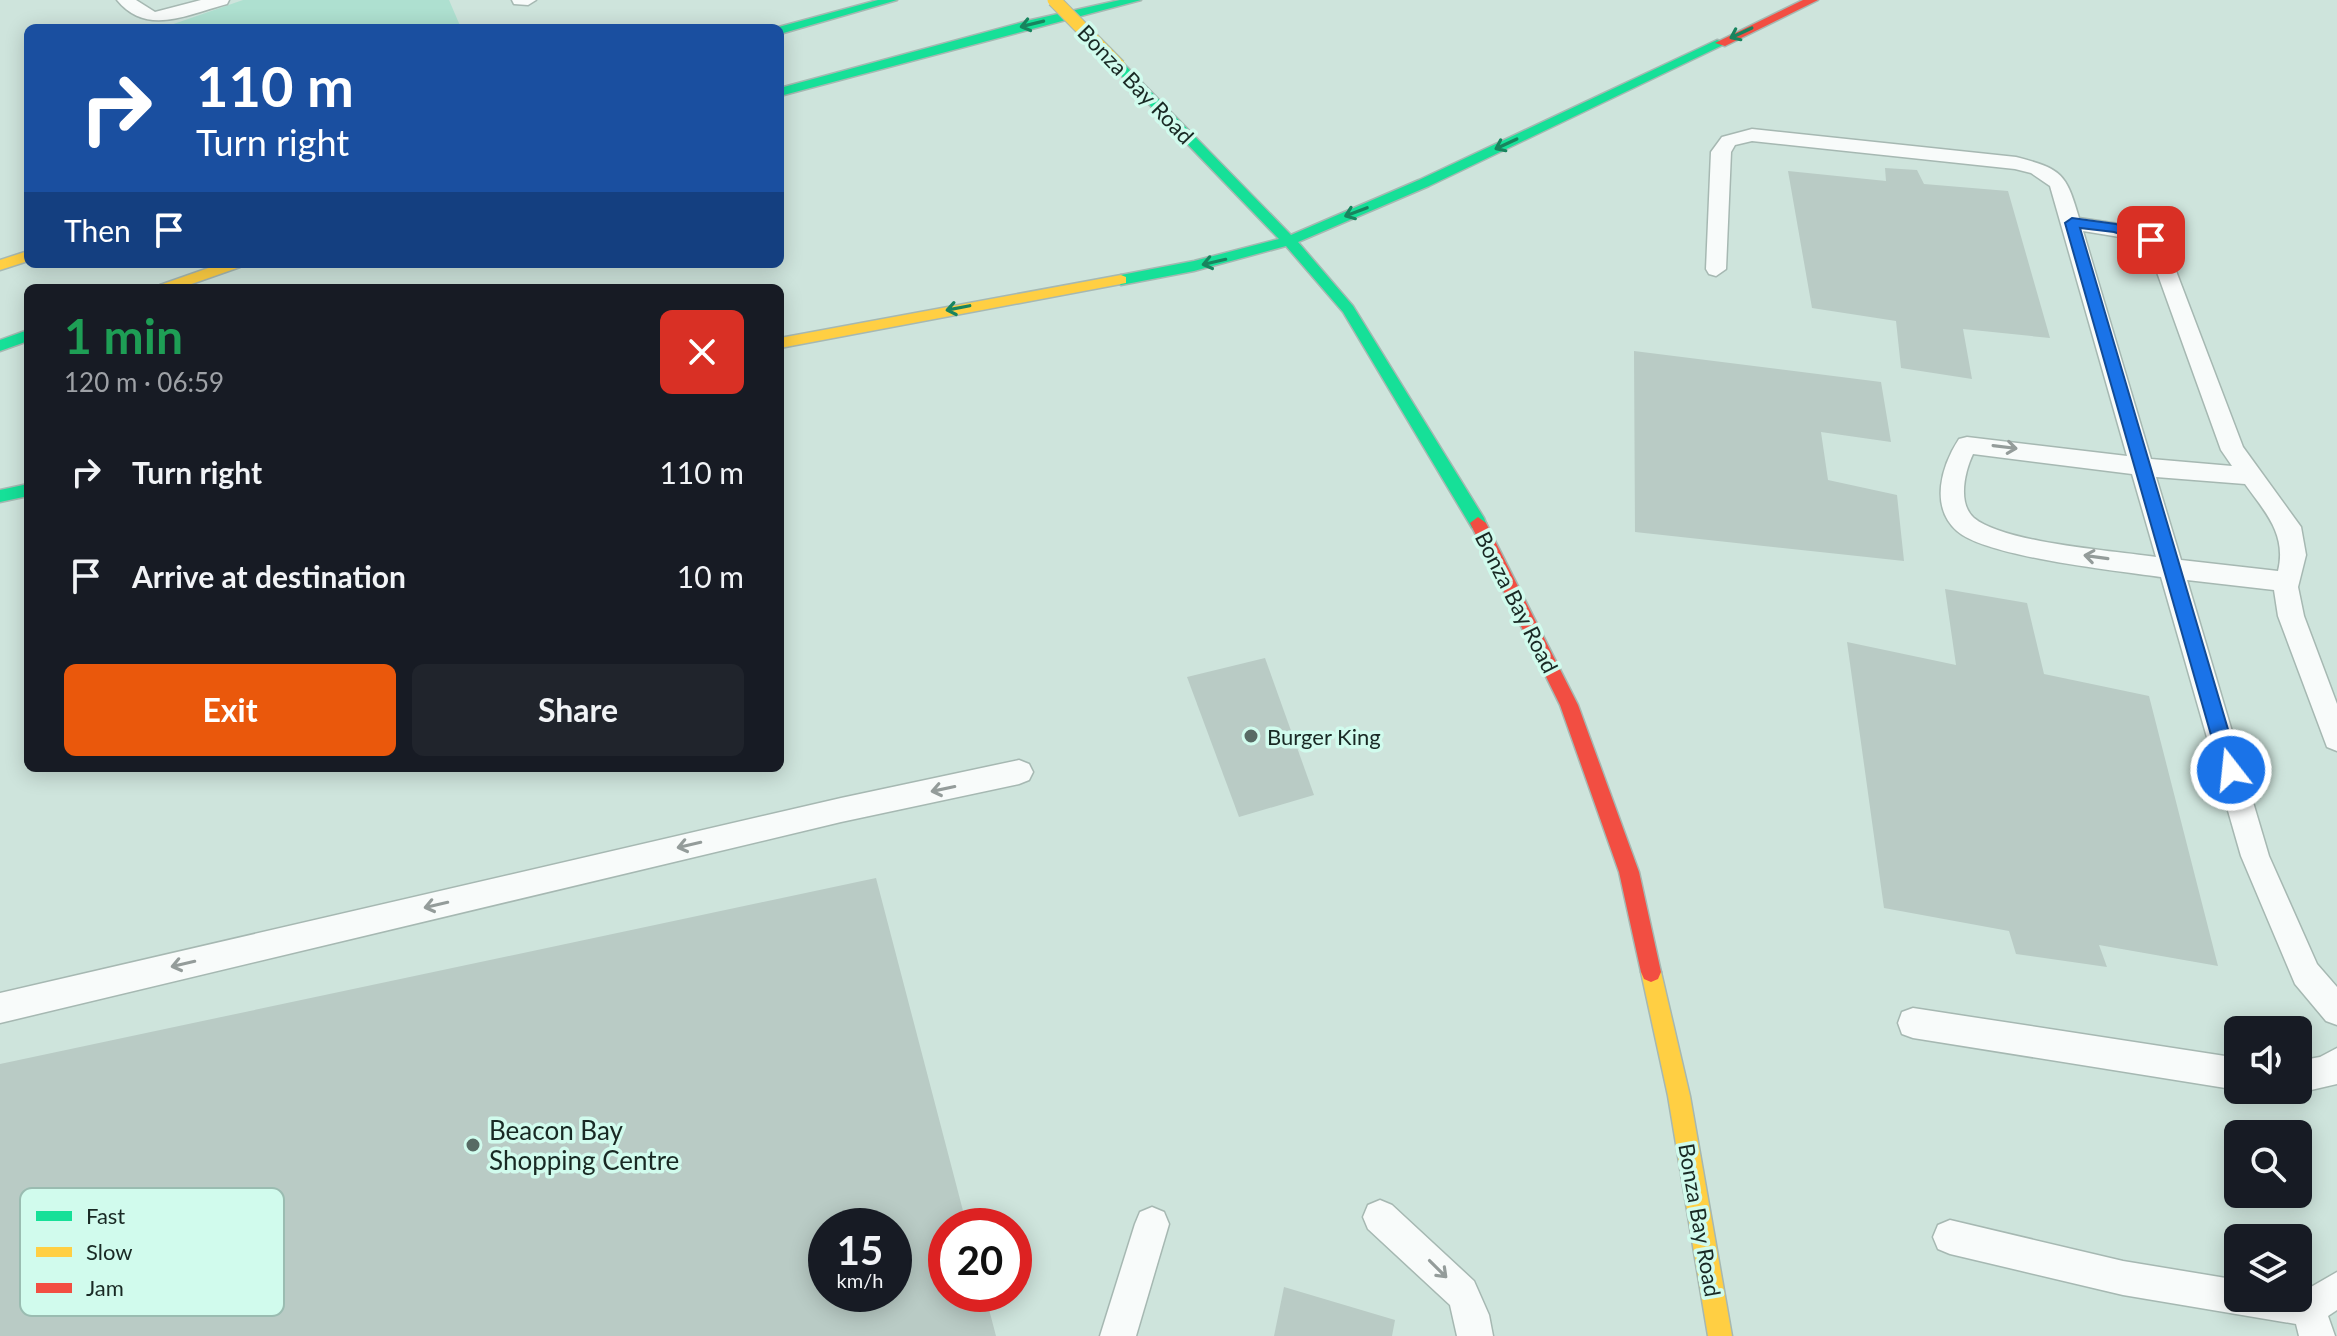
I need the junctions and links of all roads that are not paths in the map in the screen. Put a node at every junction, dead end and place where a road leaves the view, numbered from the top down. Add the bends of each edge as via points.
1 (125, 0) edge
2 (221, 0) edge
3 (520, 0) edge
4 (528, 0) edge
5 (888, 0) edge
6 (1054, 0) edge
7 (1135, 0) edge
8 (1812, 0) edge
9 (784, 29) edge
10 (784, 91) edge
11 (2072, 223) junction
12 (1289, 241) junction
13 (24, 257) edge
14 (0, 265) edge
15 (223, 268) edge
16 (1716, 269) dead end
17 (177, 284) edge
18 (24, 337) edge
19 (784, 342) edge
20 (0, 346) edge
21 (2144, 467) junction
22 (2253, 476) junction
23 (24, 491) edge
24 (0, 496) edge
25 (2173, 568) junction
26 (2288, 582) junction
27 (2337, 739) edge
28 (1019, 772) dead end
29 (0, 1008) edge
30 (2337, 1010) edge
31 (1913, 1023) dead end
32 (2337, 1064) edge
33 (2224, 1072) edge
34 (2312, 1075) edge
35 (1380, 1217) dead end
36 (1152, 1224) dead end
37 (1950, 1237) dead end
38 (2337, 1289) edge
39 (2224, 1295) edge
40 (2284, 1312) edge
41 (2313, 1322) edge
42 (1118, 1336) edge
43 (1475, 1336) edge
44 (1720, 1336) edge

1 - 2 lane via 155,17
3 - 4 lane
5 - 9 main road
6 - 12 main road, Bonza Bay Road, bridge
7 -> 10 main road
8 -> 12 main road
11 - 16 lane via 2059,183 2038,169 1752,135 1723,144
11 - 21 lane
11 - 22 lane via 2138,233 2158,247 2233,450
12 -> 19 main road via 1194,266
12 - 44 main road, Bonza Bay Road via 1348,309 1466,499 1569,705 1629,872 1679,1096
13 - 14 main road
15 - 17 main road
18 - 20 main road
21 - 22 lane
21 - 25 lane
25 -> 21 lane via 1993,540 1965,524 1952,494 1955,462 1967,445
22 - 26 lane via 2289,527 2294,555
23 - 24 main road
25 - 26 lane
25 - 30 lane via 2255,856 2306,974
26 - 27 lane via 2291,616
28 -> 29 lane
31 - 33 lane
32 - 34 lane
35 -> 43 lane via 1462,1293
36 - 42 lane
37 - 39 lane via 2123,1278
38 - 41 lane
40 - 41 lane

